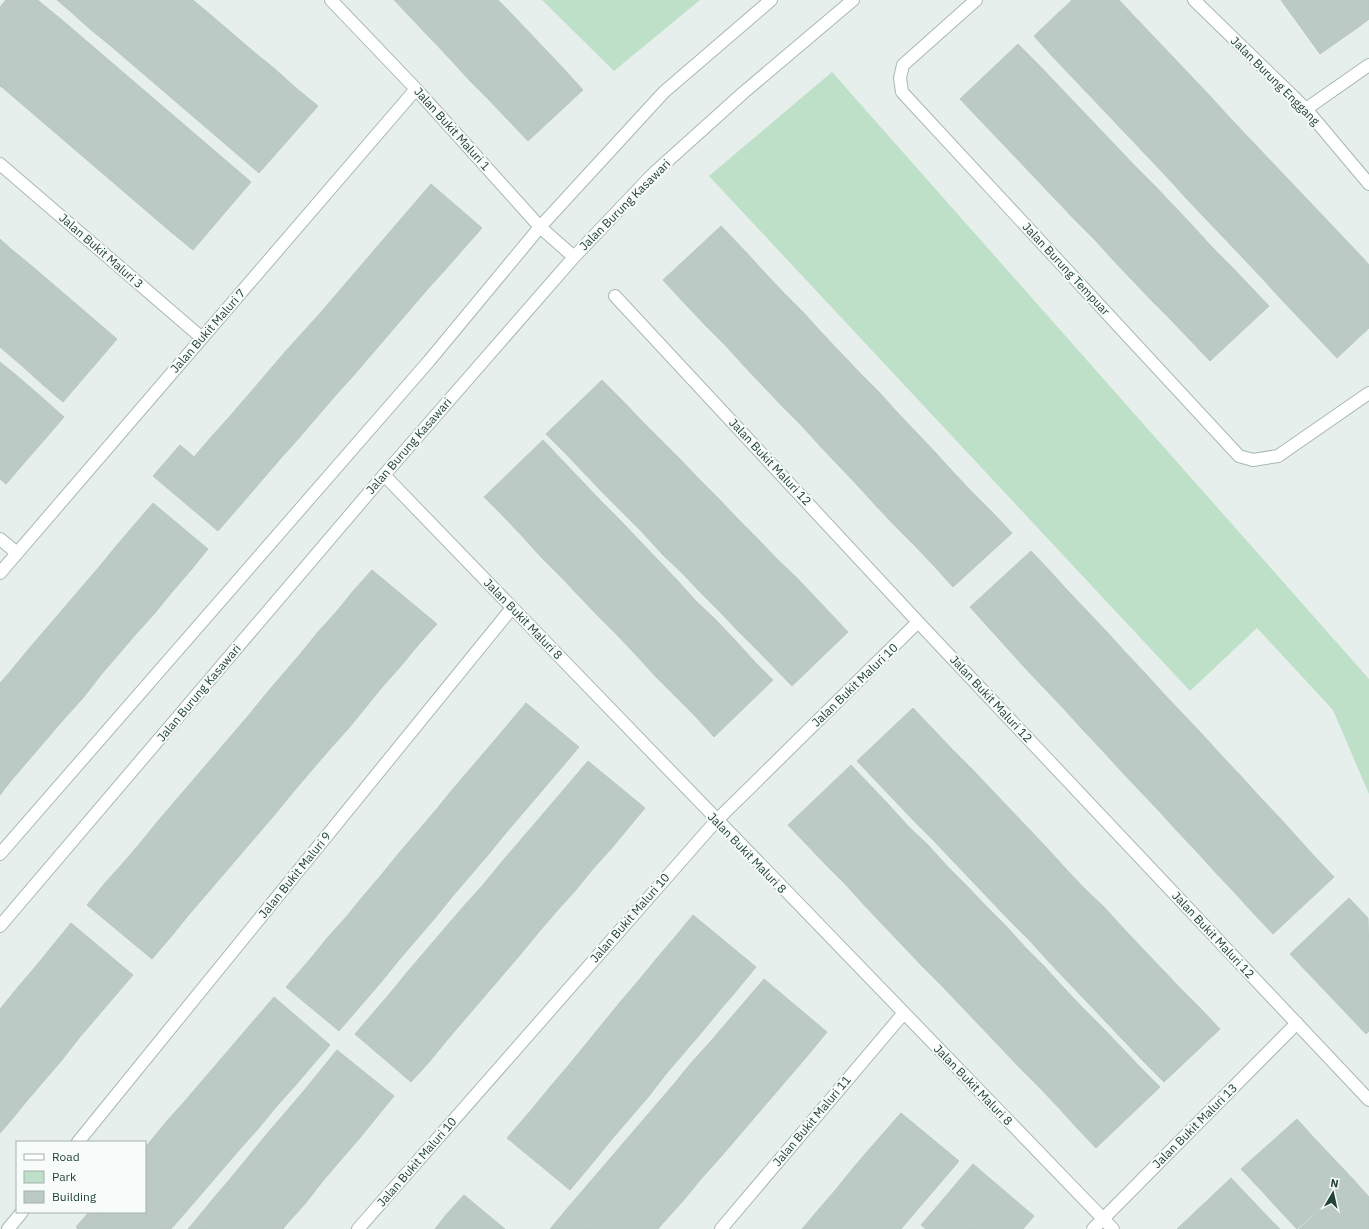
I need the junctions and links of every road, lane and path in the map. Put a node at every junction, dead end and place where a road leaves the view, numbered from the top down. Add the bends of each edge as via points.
1 (331, 0) edge
2 (771, 0) edge
3 (853, 0) edge
4 (976, 0) edge
5 (1194, 0) edge
6 (1369, 65) edge
7 (416, 89) junction
8 (1306, 109) junction
9 (0, 164) edge
10 (1369, 184) edge
11 (540, 227) junction
12 (574, 257) junction
13 (615, 296) dead end
14 (202, 338) junction
15 (1369, 393) edge
16 (384, 475) junction
17 (0, 539) edge
18 (17, 553) junction
19 (0, 573) edge
20 (512, 608) junction
21 (918, 622) junction
22 (716, 821) junction
23 (0, 854) edge
24 (2, 920) edge
25 (903, 1014) junction
26 (1296, 1023) junction
27 (1369, 1100) edge
28 (79, 1141) edge
29 (21, 1213) edge
30 (1102, 1218) junction
31 (8, 1229) edge
32 (358, 1229) edge
33 (721, 1229) edge
34 (1093, 1229) edge
35 (1112, 1229) edge

1 - 7 street, Jalan Bukit Maluri 1
2 - 11 street via 664,92
3 - 12 street, Jalan Burung Kasawari via 743,93 653,174
4 - 15 street, Jalan Burung Tempuar via 902,65 902,92 1239,456 1253,460 1278,456
5 - 8 street, Jalan Burung Enggang
6 - 8 street
7 - 11 street, Jalan Bukit Maluri 1
7 - 14 street, Jalan Bukit Maluri 7
8 - 10 street, Jalan Burung Enggang
9 - 14 street, Jalan Bukit Maluri 3
11 - 12 street, Jalan Bukit Maluri 1
11 - 23 street via 429,361
12 - 16 street, Jalan Burung Kasawari
13 - 21 street, Jalan Bukit Maluri 12
14 - 18 street, Jalan Bukit Maluri 7
16 - 20 street, Jalan Bukit Maluri 8
16 - 24 street, Jalan Burung Kasawari
17 - 18 street
18 - 19 street, Jalan Bukit Maluri 7
20 - 22 street, Jalan Bukit Maluri 8
20 - 28 street, Jalan Bukit Maluri 9
21 - 22 street, Jalan Bukit Maluri 10
21 - 26 street, Jalan Bukit Maluri 12
22 - 25 street, Jalan Bukit Maluri 8
22 - 32 street, Jalan Bukit Maluri 10
25 - 30 street, Jalan Bukit Maluri 8
25 - 33 street, Jalan Bukit Maluri 11
26 - 27 street, Jalan Bukit Maluri 12
26 - 30 street, Jalan Bukit Maluri 13
29 - 31 street
30 - 34 street, Jalan Bukit Maluri 13
30 - 35 street, Jalan Bukit Maluri 8

